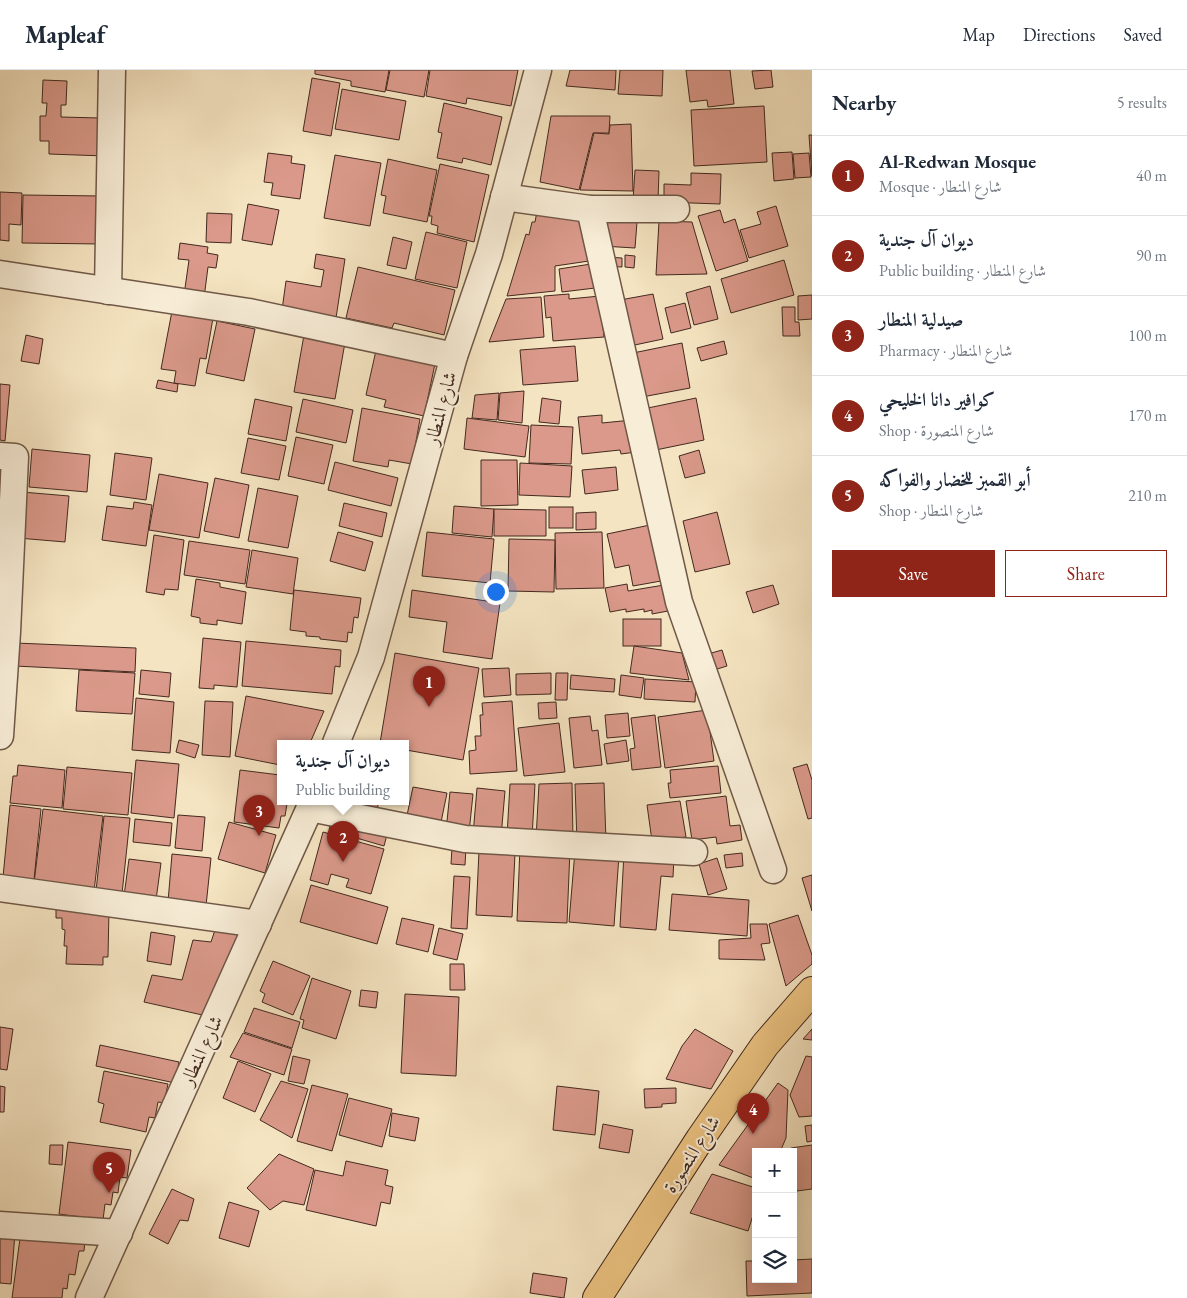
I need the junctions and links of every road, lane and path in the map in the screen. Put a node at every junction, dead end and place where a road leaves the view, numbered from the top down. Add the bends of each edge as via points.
1 (112, 70) edge
2 (538, 70) edge
3 (504, 197) junction
4 (590, 209) junction
5 (676, 210) dead end
6 (0, 274) edge
7 (108, 291) junction
8 (454, 356) junction
9 (8, 457) edge
10 (0, 736) edge
11 (337, 740) edge
12 (312, 805) edge
13 (316, 805) edge
14 (694, 852) dead end
15 (773, 870) dead end
16 (0, 888) edge
17 (258, 924) junction
18 (812, 991) edge
19 (0, 1225) edge
20 (119, 1233) junction
21 (89, 1298) edge
22 (597, 1298) edge

1 - 7 street
2 - 3 street, شارع المنطار
3 - 4 street
3 - 8 street, شارع المنطار via 489,254
4 - 5 street
4 - 15 street via 679,602
6 - 7 street
7 - 8 street via 249,312
8 - 11 street, شارع المنطار via 370,657
9 - 10 street via 7,632
12 - 17 street, شارع المنطار
13 - 14 street via 465,839
16 - 17 street
17 - 20 street, شارع المنطار
18 - 22 main road, شارع المنصورة via 765,1044
19 - 20 street
20 - 21 street, شارع المنطار

